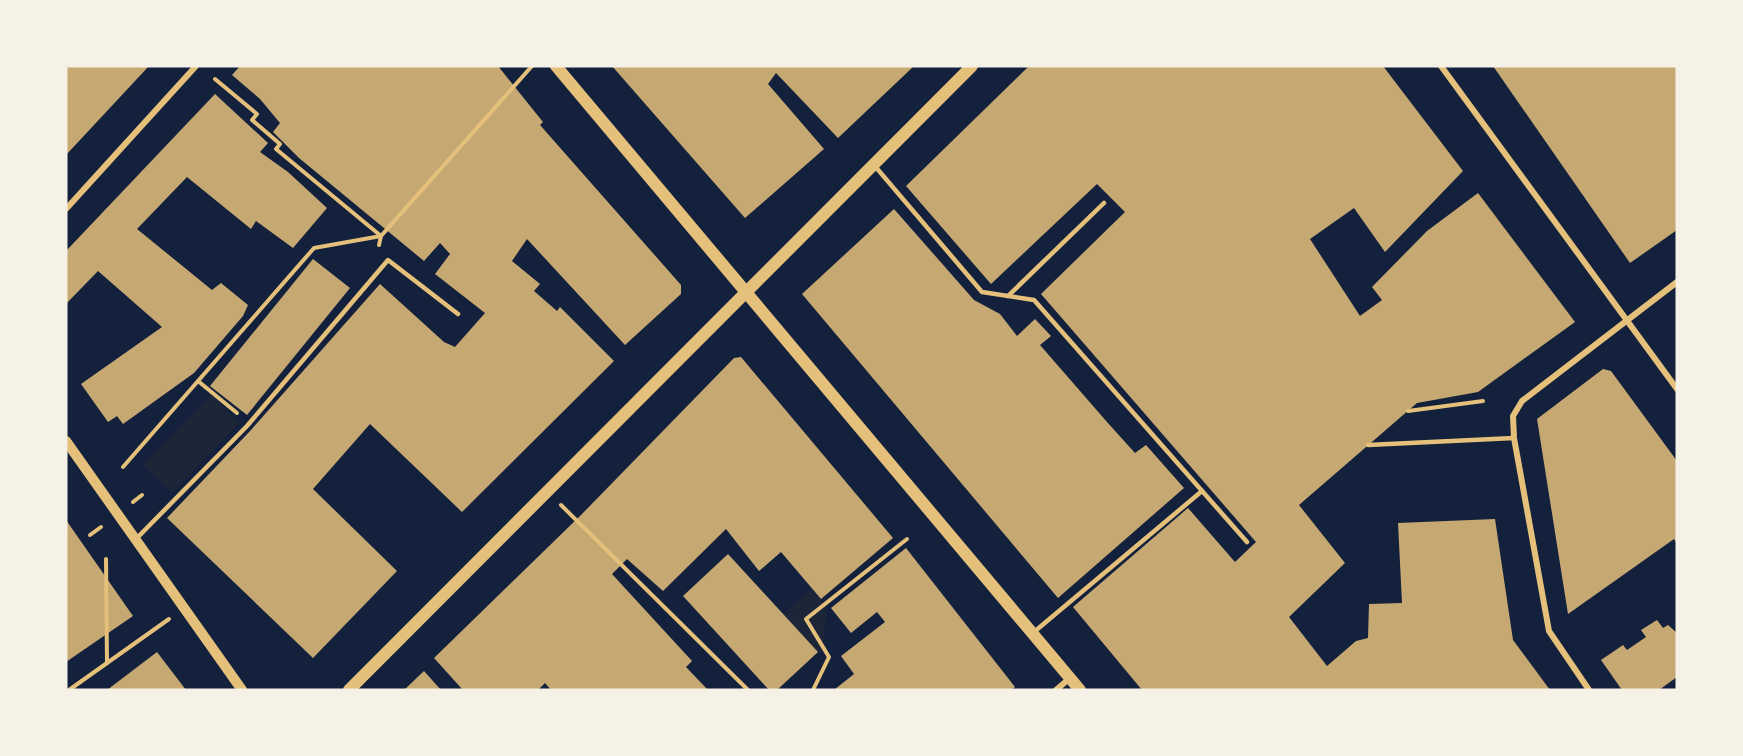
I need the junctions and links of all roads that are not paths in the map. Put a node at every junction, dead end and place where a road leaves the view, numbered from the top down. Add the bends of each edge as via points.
1 (196, 66) edge
2 (556, 66) edge
3 (972, 66) edge
4 (1441, 66) edge
5 (872, 163) junction
6 (1104, 203) dead end
7 (66, 209) edge
8 (1677, 282) edge
9 (745, 291) junction
10 (1008, 296) junction
11 (459, 314) dead end
12 (1626, 319) junction
13 (1677, 389) edge
14 (1514, 438) junction
15 (66, 441) edge
16 (1368, 445) dead end
17 (1202, 491) junction
18 (135, 540) junction
19 (1247, 542) dead end
20 (1032, 633) junction
21 (1070, 678) junction
22 (242, 690) edge
23 (349, 690) edge
24 (1056, 690) edge
25 (1080, 690) edge
26 (1589, 690) edge

1 - 7 street
2 - 9 main road
3 - 5 main road
4 - 12 street
5 - 9 main road
5 - 10 lane via 982,292
6 - 10 lane
8 - 12 street
9 - 20 main road
9 - 23 main road
10 - 17 lane via 1034,300
11 - 18 lane via 388,260 249,423
12 - 13 street
12 - 14 street via 1522,401 1513,416
14 - 16 lane
14 - 26 street via 1549,631
15 - 18 street
17 - 19 lane
17 - 20 lane
18 - 22 street
20 - 21 main road
21 - 24 street
21 - 25 main road

